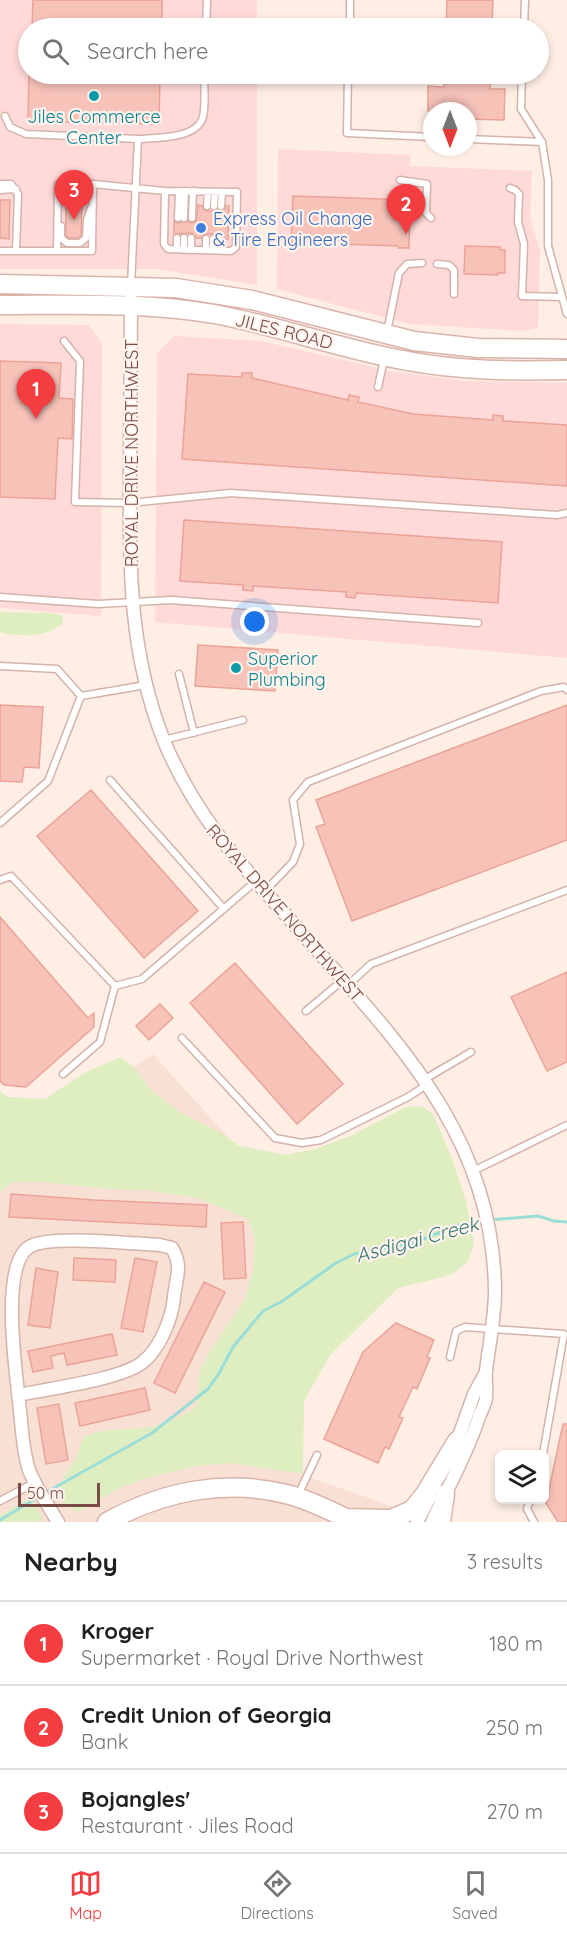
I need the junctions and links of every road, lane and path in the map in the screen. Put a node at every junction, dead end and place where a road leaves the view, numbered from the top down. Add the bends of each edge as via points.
1 (207, 0) edge
2 (350, 0) edge
3 (525, 0) edge
4 (206, 18) edge
5 (350, 18) edge
6 (524, 18) edge
7 (204, 84) edge
8 (348, 84) edge
9 (522, 84) edge
10 (5, 116) dead end
11 (423, 137) edge
12 (477, 139) edge
13 (138, 140) junction
14 (542, 142) junction
15 (400, 180) dead end
16 (0, 184) edge
17 (93, 184) junction
18 (137, 188) junction
19 (510, 188) dead end
20 (16, 189) junction
21 (0, 190) edge
22 (165, 191) junction
23 (186, 191) junction
24 (215, 192) junction
25 (57, 202) junction
26 (93, 202) junction
27 (431, 218) dead end
28 (16, 250) junction
29 (184, 250) junction
30 (213, 250) junction
31 (0, 251) edge
32 (57, 251) junction
33 (422, 263) dead end
34 (436, 264) dead end
35 (0, 284) edge
36 (131, 286) junction
37 (454, 294) dead end
38 (562, 297) junction
39 (0, 305) edge
40 (131, 307) junction
41 (567, 314) edge
42 (386, 335) junction
43 (64, 340) dead end
44 (567, 349) edge
45 (384, 356) junction
46 (567, 370) edge
47 (378, 387) dead end
48 (129, 502) junction
49 (567, 513) edge
50 (0, 597) edge
51 (131, 602) junction
52 (478, 623) dead end
53 (0, 666) edge
54 (179, 674) dead end
55 (146, 686) junction
56 (567, 690) edge
57 (81, 696) junction
58 (243, 720) dead end
59 (194, 733) junction
60 (164, 740) junction
61 (110, 780) dead end
62 (0, 822) edge
63 (0, 880) edge
64 (256, 881) junction
65 (567, 890) edge
66 (264, 891) junction
67 (224, 909) junction
68 (345, 982) junction
69 (116, 986) junction
70 (306, 1011) dead end
71 (182, 1038) dead end
72 (471, 1052) dead end
73 (63, 1074) dead end
74 (427, 1081) junction
75 (567, 1125) edge
76 (473, 1171) junction
77 (494, 1329) junction
78 (565, 1334) edge
79 (450, 1357) dead end
80 (486, 1373) junction
81 (18, 1395) junction
82 (457, 1441) junction
83 (544, 1450) edge
84 (317, 1455) dead end
85 (35, 1483) junction
86 (445, 1494) junction
87 (297, 1497) junction
88 (0, 1501) edge
89 (529, 1504) edge
90 (350, 1520) edge
91 (58, 1522) edge
92 (107, 1522) edge
93 (417, 1522) edge
94 (432, 1522) edge
95 (441, 1522) edge
96 (534, 1522) edge

1 - 4 lane
2 - 5 lane
3 - 6 lane
7 - 13 lane via 202,119 192,131 169,138
8 - 11 lane via 347,133
9 - 14 lane via 521,109
10 - 13 lane via 10,127 26,134
12 - 14 lane
13 - 18 lane
14 - 38 lane via 548,180 548,246
15 - 27 lane via 427,184 426,213
16 - 20 lane via 11,184
17 - 18 lane
17 - 25 lane via 58,184
17 - 26 lane
18 - 22 lane
18 - 36 lane
19 - 38 lane via 519,194 518,222 525,244 522,296
20 - 21 lane
20 - 28 lane
22 - 23 lane
22 - 29 lane via 164,244 168,249
23 - 23 lane via 185,218
23 - 24 lane
24 - 24 lane via 214,206
24 - 30 lane via 237,192 236,247 231,251
25 - 26 lane via 61,238 67,243 80,243 86,238
25 - 32 lane
26 - 32 lane via 92,251
28 - 31 lane
28 - 32 lane
29 - 29 lane via 184,238
29 - 30 lane
30 - 30 lane via 213,239
33 - 42 lane via 407,264 399,273
34 - 37 lane via 449,265 454,270
35 - 36 street, JILES ROAD
36 - 40 street, ROYAL DRIVE NORTHWEST
36 - 42 street, JILES ROAD via 176,288 252,300
38 - 41 lane
39 - 40 street, JILES ROAD
40 - 45 street, JILES ROAD via 251,321
40 - 48 street, ROYAL DRIVE NORTHWEST
42 - 44 street, JILES ROAD via 478,348
43 - 48 lane via 80,361 75,502
45 - 46 street, JILES ROAD via 479,369
45 - 47 lane
48 - 49 lane via 231,493
48 - 51 street, ROYAL DRIVE NORTHWEST
50 - 51 lane via 98,604
51 - 52 lane via 171,600
51 - 55 street, ROYAL DRIVE NORTHWEST
53 - 57 lane via 57,669
54 - 59 lane
55 - 57 lane
55 - 60 street, ROYAL DRIVE NORTHWEST
56 - 66 lane via 564,687 541,691 308,782 293,800 300,844 293,862
57 - 62 lane via 48,781
58 - 59 lane
59 - 60 lane
60 - 64 street, ROYAL DRIVE NORTHWEST via 204,817
61 - 67 lane
63 - 69 lane via 11,876
64 - 66 street, ROYAL DRIVE NORTHWEST
64 - 67 lane
65 - 68 lane via 370,964
66 - 68 street, ROYAL DRIVE NORTHWEST
67 - 69 lane via 142,979
68 - 70 lane
68 - 74 street, ROYAL DRIVE NORTHWEST
69 - 73 lane via 100,1042
71 - 74 lane via 275,1138 284,1140 321,1140 408,1097
72 - 74 lane
74 - 76 street, ROYAL DRIVE NORTHWEST
75 - 76 lane
76 - 77 street, ROYAL DRIVE NORTHWEST via 492,1245
77 - 78 lane
77 - 79 lane via 465,1327 456,1331
77 - 80 street, ROYAL DRIVE NORTHWEST
78 - 83 lane
80 - 82 street, ROYAL DRIVE NORTHWEST
80 - 86 street, ROYAL DRIVE NORTHWEST via 486,1398 478,1422
81 - 81 street via 11,1326 18,1261 29,1246 49,1240 172,1248 179,1268 173,1308 167,1326 142,1362 123,1373
81 - 85 street via 28,1468
82 - 90 street via 412,1510 391,1519
82 - 93 street, ROYAL DRIVE NORTHWEST
84 - 87 lane
85 - 88 lane
85 - 91 street
86 - 94 street, ROYAL DRIVE NORTHWEST
86 - 95 street
87 - 90 street
87 - 92 street via 241,1487 191,1491 153,1500
89 - 96 lane via 527,1509

